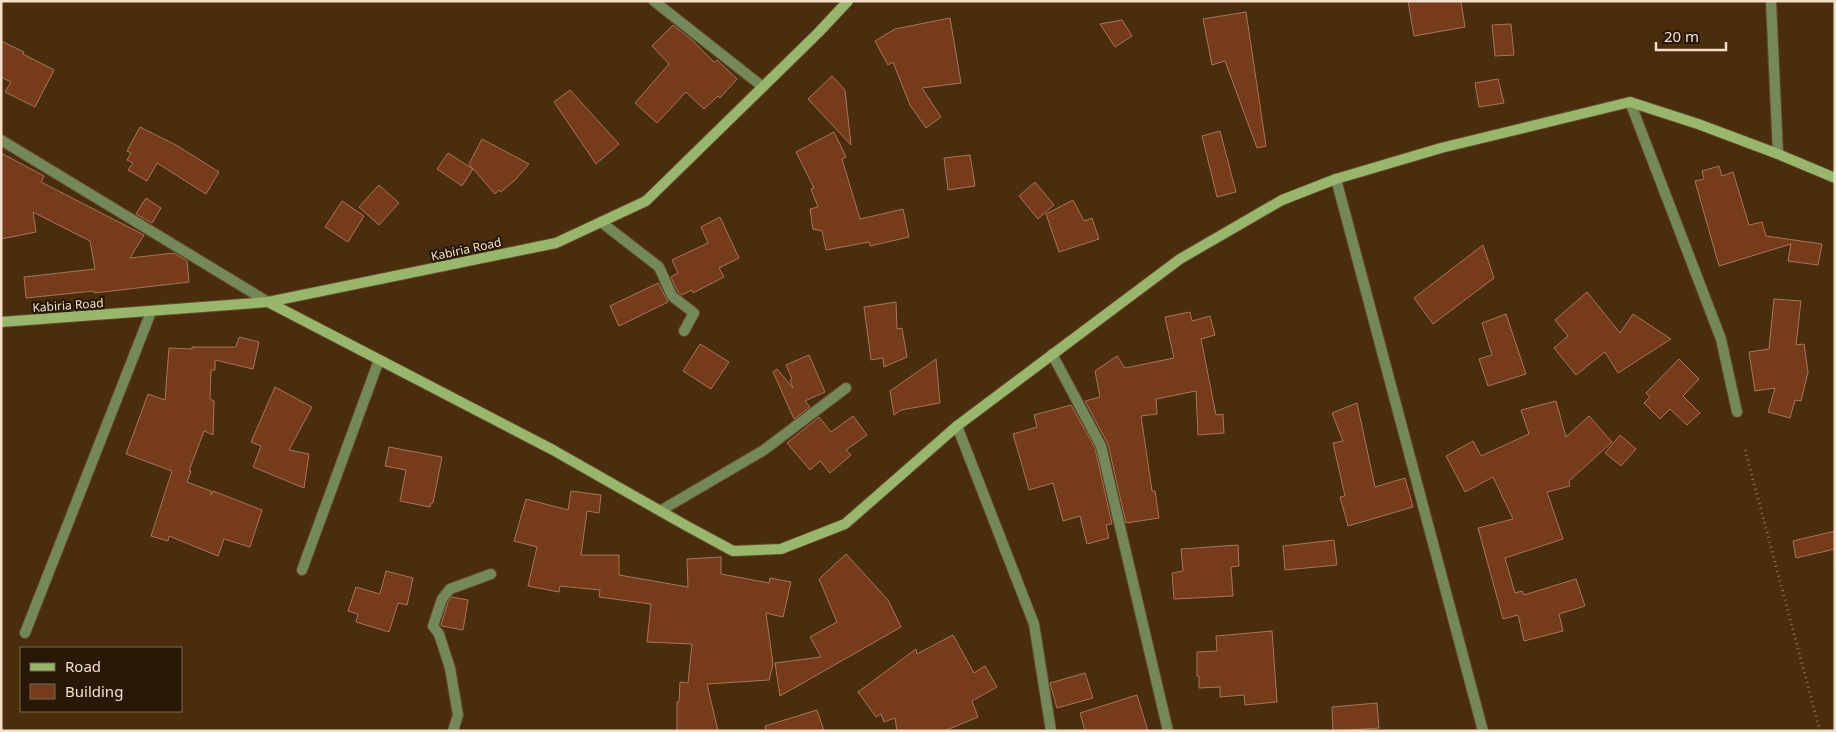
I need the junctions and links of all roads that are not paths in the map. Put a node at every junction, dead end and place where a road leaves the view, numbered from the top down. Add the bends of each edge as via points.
1 (654, 1) edge
2 (848, 1) edge
3 (1771, 1) edge
4 (763, 87) junction
5 (1630, 102) junction
6 (1, 140) edge
7 (1778, 154) junction
8 (1835, 178) edge
9 (1336, 179) junction
10 (602, 222) junction
11 (268, 302) junction
12 (151, 312) junction
13 (1, 322) edge
14 (684, 330) dead end
15 (1052, 354) junction
16 (379, 360) junction
17 (846, 388) dead end
18 (1737, 412) dead end
19 (957, 426) junction
20 (660, 511) junction
21 (302, 570) dead end
22 (491, 574) dead end
23 (25, 633) dead end
24 (452, 731) edge
25 (1051, 731) edge
26 (1168, 731) edge
27 (1483, 731) edge

1 - 4 street
2 - 4 main road, Kabiria Road
3 - 7 street
4 - 10 main road, Kabiria Road via 646,201
5 - 7 main road
5 - 9 main road via 1441,148
5 - 18 street via 1721,339
6 - 11 street
7 - 8 main road
9 - 15 main road via 1282,200 1180,259
9 - 27 street
10 - 11 main road, Kabiria Road via 556,243
10 - 14 street via 659,267 672,296 694,313
11 - 12 main road, Kabiria Road
11 - 16 main road
12 - 13 main road, Kabiria Road
12 - 23 street
15 - 19 main road
15 - 26 street via 1102,446
16 - 20 main road via 553,450
16 - 21 street
17 - 20 street via 764,450
19 - 20 main road via 845,524 781,549 733,551
19 - 25 street via 1034,624
22 - 24 street via 450,589 442,599 433,626 439,634 450,668 458,715

